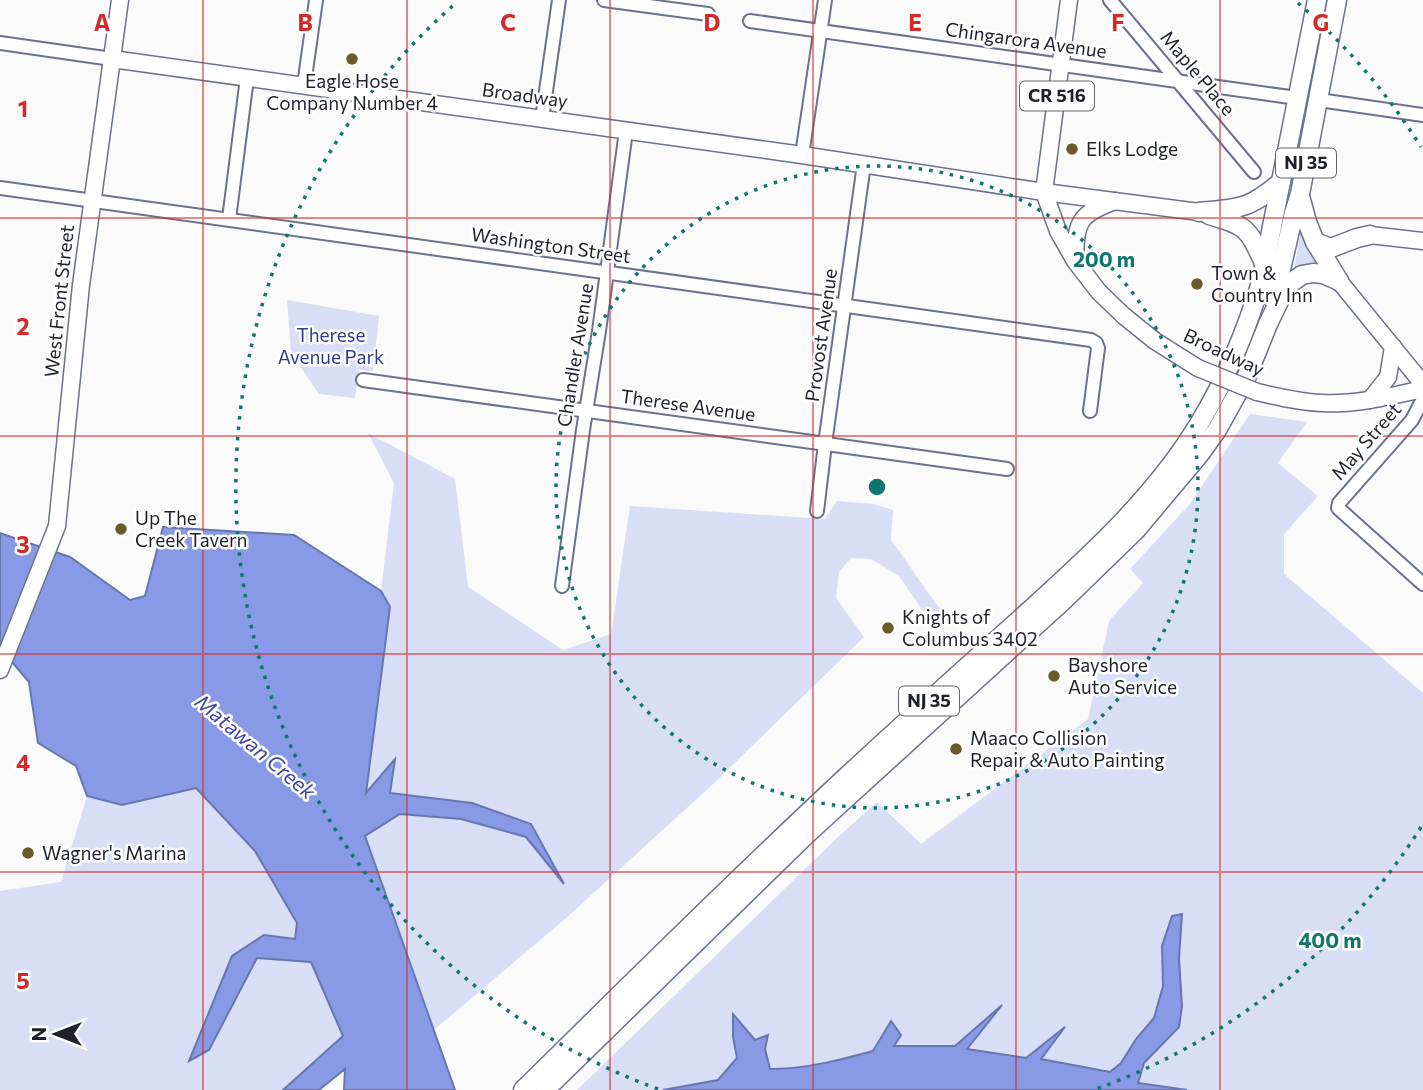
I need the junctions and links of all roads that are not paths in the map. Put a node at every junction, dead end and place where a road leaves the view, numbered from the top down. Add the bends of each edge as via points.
1 (120, 0) edge
2 (316, 0) edge
3 (559, 0) edge
4 (604, 0) edge
5 (825, 0) edge
6 (1069, 0) edge
7 (1110, 0) edge
8 (1317, 0) edge
9 (1337, 0) edge
10 (708, 14) dead end
11 (750, 21) dead end
12 (820, 31) junction
13 (0, 43) edge
14 (112, 59) junction
15 (1062, 64) junction
16 (247, 78) junction
17 (1176, 80) junction
18 (304, 85) junction
19 (1297, 98) junction
20 (1319, 100) junction
21 (1423, 116) edge
22 (542, 119) junction
23 (626, 131) junction
24 (802, 155) junction
25 (864, 164) junction
26 (1254, 172) dead end
27 (1280, 182) junction
28 (0, 188) edge
29 (1044, 192) junction
30 (1300, 194) junction
31 (1117, 200) junction
32 (92, 201) junction
33 (1199, 212) junction
34 (229, 219) junction
35 (1370, 235) joint
36 (1423, 241) edge
37 (1315, 242) junction
38 (1075, 261) junction
39 (1264, 263) junction
40 (606, 272) junction
41 (1339, 281) junction
42 (844, 306) junction
43 (1268, 324) junction
44 (1393, 347) junction
45 (363, 380) dead end
46 (1423, 386) edge
47 (1423, 399) edge
48 (1370, 400) junction
49 (586, 410) junction
50 (1090, 411) dead end
51 (825, 444) junction
52 (1007, 469) dead end
53 (817, 511) dead end
54 (1423, 584) edge
55 (562, 586) dead end
56 (2, 664) edge
57 (523, 1090) edge
58 (545, 1090) edge

1 - 14 main road, West Front Street
2 - 18 street
3 - 22 street
4 - 10 street
5 - 12 street
6 - 15 main road, CR 516
7 - 17 street, Maple Place
8 - 19 highway, NJ 35
9 - 20 highway, NJ 35
11 - 12 street, Chingarora Avenue
12 - 15 street, Chingarora Avenue
12 - 24 street
13 - 14 street, Broadway
14 - 16 main road, Broadway
14 - 32 main road, West Front Street
15 - 17 street, Chingarora Avenue
15 - 29 main road, CR 516
16 - 18 main road, Broadway
16 - 34 street
17 - 19 street, Chingarora Avenue
17 - 26 street, Maple Place
18 - 22 main road, Broadway
19 - 27 highway, NJ 35
20 - 21 street
20 - 30 highway, NJ 35
22 - 23 main road, Broadway
23 - 24 main road, Broadway
23 - 40 street, Chandler Avenue
24 - 25 main road, Broadway
25 - 29 main road, Broadway
25 - 42 street, Provost Avenue
27 - 33 highway via 1251,204
27 - 39 highway, NJ 35
28 - 32 street, Washington Street
29 - 31 main road, Broadway
29 - 38 main road, Broadway / CR 516
30 - 37 highway
30 - 43 highway, NJ 35
31 - 33 main road, Broadway
31 - 38 main road via 1082,220
32 - 34 street, Washington Street
32 - 56 main road, West Front Street via 59,519
33 - 39 highway via 1235,222 1251,235
34 - 40 street, Washington Street
35 - 36 main road
35 - 37 highway via 1331,248
37 - 41 highway
38 - 48 main road, Broadway / CR 516, bridge via 1124,316 1198,368 1281,398 1322,403
39 - 57 highway, NJ 35 via 1244,333 1219,390 1185,446 1115,530 760,856
40 - 42 street, Washington Street
40 - 49 street, Chandler Avenue
41 - 43 highway via 1322,274 1302,275 1283,293
41 - 44 main road
42 - 50 street, Washington Street via 1091,340 1098,348
42 - 51 street, Provost Avenue
43 - 58 highway, NJ 35 via 1247,376 1217,430 1136,530 797,843
44 - 46 main road
44 - 48 main road via 1388,377
45 - 49 street, Therese Avenue
46 - 48 main road, Broadway / CR 516
47 - 54 street, May Street via 1414,418 1338,508
49 - 51 street, Therese Avenue
49 - 55 street, Chandler Avenue
51 - 52 street, Therese Avenue
51 - 53 street, Provost Avenue

